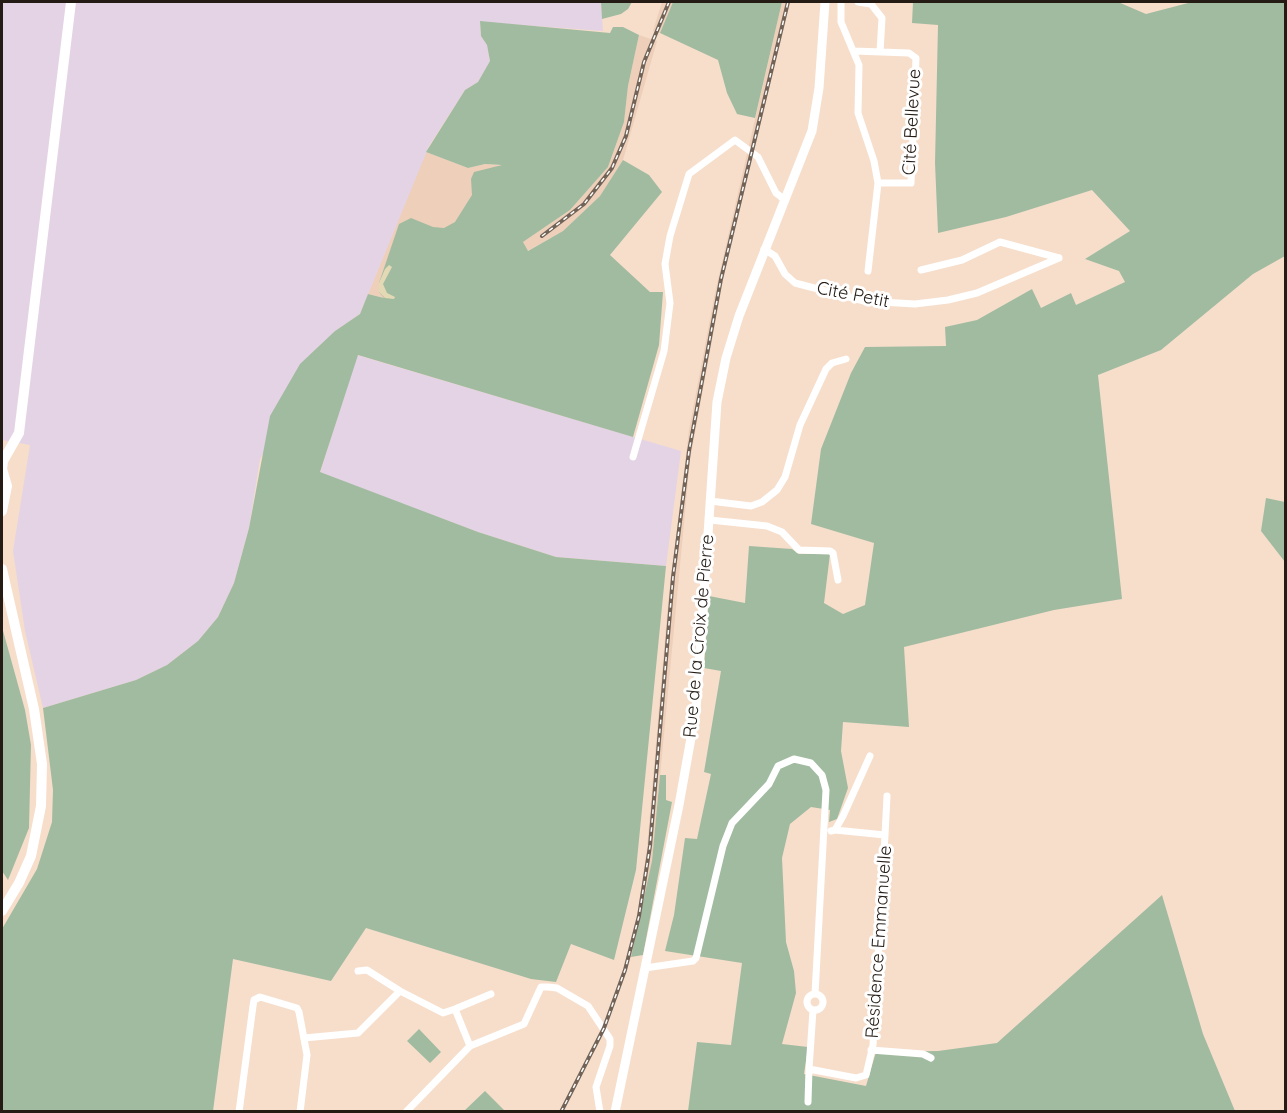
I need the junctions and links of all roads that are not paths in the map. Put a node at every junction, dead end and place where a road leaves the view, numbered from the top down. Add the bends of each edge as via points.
1 (71, 2) edge
2 (825, 2) edge
3 (841, 2) edge
4 (858, 2) edge
5 (854, 51) junction
6 (880, 52) junction
7 (878, 183) junction
8 (785, 200) junction
9 (764, 249) junction
10 (921, 270) dead end
11 (868, 271) dead end
12 (37, 278) junction
13 (846, 359) dead end
14 (2, 448) edge
15 (633, 457) dead end
16 (2, 469) edge
17 (710, 501) junction
18 (2, 511) edge
19 (710, 520) junction
20 (2, 569) edge
21 (838, 580) dead end
22 (2, 599) edge
23 (30, 693) junction
24 (870, 756) dead end
25 (887, 795) dead end
26 (835, 830) junction
27 (825, 831) junction
28 (885, 835) junction
29 (2, 911) edge
30 (645, 968) junction
31 (358, 971) dead end
32 (400, 991) junction
33 (491, 994) dead end
34 (815, 994) junction
35 (455, 1009) junction
36 (813, 1010) junction
37 (304, 1038) junction
38 (470, 1046) junction
39 (871, 1050) junction
40 (931, 1058) dead end
41 (809, 1069) junction
42 (808, 1102) dead end
43 (239, 1112) edge
44 (300, 1112) edge
45 (406, 1112) edge
46 (600, 1112) edge
47 (615, 1112) edge

1 - 12 main road
2 - 8 main road, Rue de la Croix de Pierre via 816,114
3 - 5 street, Cité Bellevue via 841,22
4 - 6 street via 871,4 882,18
5 - 6 street, Cité Bellevue
5 - 7 street, Cité Bellevue via 859,65 858,113
6 - 7 street, Cité Bellevue via 909,53 916,58 911,183
7 - 11 street, Cité Bellevue
8 - 9 main road, Rue de la Croix de Pierre
8 - 15 street via 776,193 758,157 735,140 693,170 687,179 664,264 670,303 664,351
9 - 10 street, Cité Petit via 776,256 795,283 864,301 915,304 977,293 1059,258 1000,242 962,260
9 - 17 main road, Rue de la Croix de Pierre via 726,358 717,402
12 - 14 main road via 24,337 13,426
12 - 16 main road via 19,433
13 - 17 street via 826,369 800,425 785,477 777,490 751,506
16 - 18 main road via 7,486
17 - 19 main road, Rue de la Croix de Pierre
19 - 21 street via 767,526 782,532 799,550 830,551
19 - 30 main road, Rue de la Croix de Pierre via 696,710
20 - 23 main road
22 - 23 main road
23 - 29 main road via 42,772 37,832 31,856
24 - 26 street
25 - 28 street, Résidence Emmanuelle
26 - 27 street, Résidence Emmanuelle
26 - 28 street, Résidence Emmanuelle
27 - 30 street via 826,790 822,776 811,763 794,759 778,766 758,798 732,823 696,958 693,962
27 - 34 street
28 - 39 street, Résidence Emmanuelle
30 - 47 main road, Rue de la Croix de Pierre
31 - 32 street via 367,970
32 - 35 street via 443,1013
32 - 37 street via 358,1033
33 - 35 street
34 - 36 street via 807,1002
34 - 36 street via 823,1002
35 - 38 street
36 - 41 street
37 - 43 street via 297,1008 265,997 254,1000
37 - 44 street via 307,1055
38 - 45 street
38 - 46 street via 524,1024 541,987 557,988 583,1002 608,1035 610,1046 596,1087
39 - 40 street, Résidence Emmanuelle
39 - 41 street, Résidence Emmanuelle via 869,1069 859,1078
41 - 42 street

